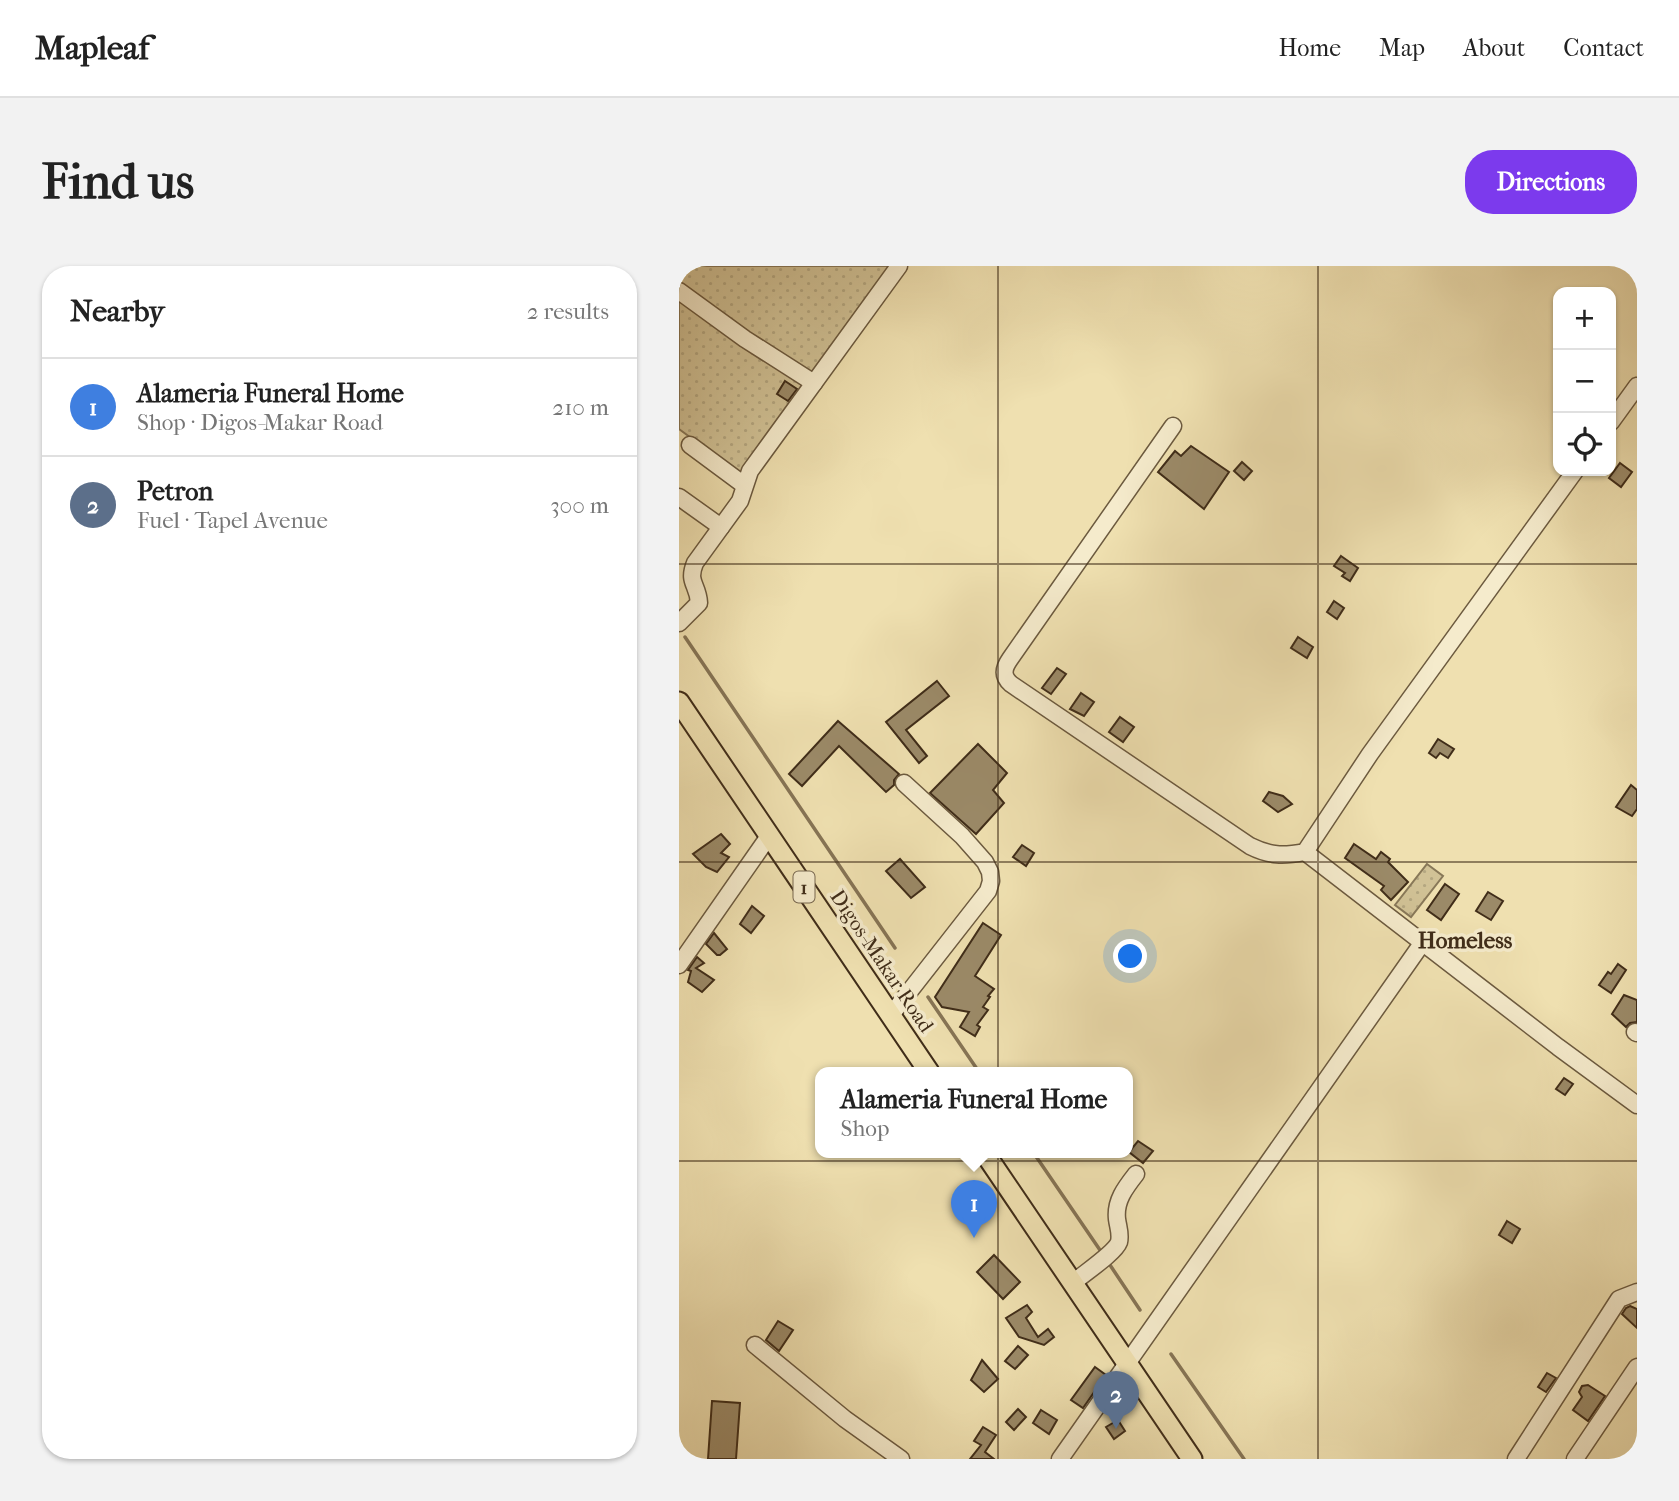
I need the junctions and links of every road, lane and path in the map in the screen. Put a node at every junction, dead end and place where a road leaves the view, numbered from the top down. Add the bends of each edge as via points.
1 (899, 266) edge
2 (679, 291) edge
3 (814, 383) junction
4 (1637, 386) edge
5 (1616, 415) edge
6 (1173, 426) dead end
7 (690, 445) dead end
8 (1572, 476) edge
9 (744, 485) junction
10 (679, 497) edge
11 (721, 527) junction
12 (679, 623) edge
13 (679, 702) edge
14 (904, 783) dead end
15 (769, 836) junction
16 (1305, 852) junction
17 (1423, 942) junction
18 (679, 965) edge
19 (891, 1015) junction
20 (926, 1067) edge
21 (1637, 1105) edge
22 (988, 1158) edge
23 (1136, 1174) dead end
24 (1073, 1283) junction
25 (1637, 1292) edge
26 (755, 1345) dead end
27 (1128, 1364) junction
28 (1637, 1367) edge
29 (901, 1459) edge
30 (1060, 1459) edge
31 (1192, 1459) edge
32 (1516, 1459) edge
33 (1575, 1459) edge

1 - 3 street
2 - 3 street
3 - 9 street
4 - 5 street
6 - 16 street via 1010,659 1004,676 1250,846 1273,855
7 - 9 street
8 - 16 street via 1370,754
9 - 11 street via 740,500
10 - 11 street
11 - 12 street via 691,573 699,603
13 - 15 main road, Digos-Makar Road / 1
14 - 19 street via 962,836 985,862 991,881 988,891
15 - 18 street
15 - 19 main road, Digos-Makar Road / 1
16 - 17 street
17 - 21 street
17 - 27 street
19 - 20 main road, Digos-Makar Road / 1
22 - 24 main road
23 - 24 street via 1119,1200 1120,1233 1115,1248
24 - 27 main road
25 - 32 street via 1619,1299
26 - 29 street
27 - 30 street
27 - 31 main road
28 - 33 street

